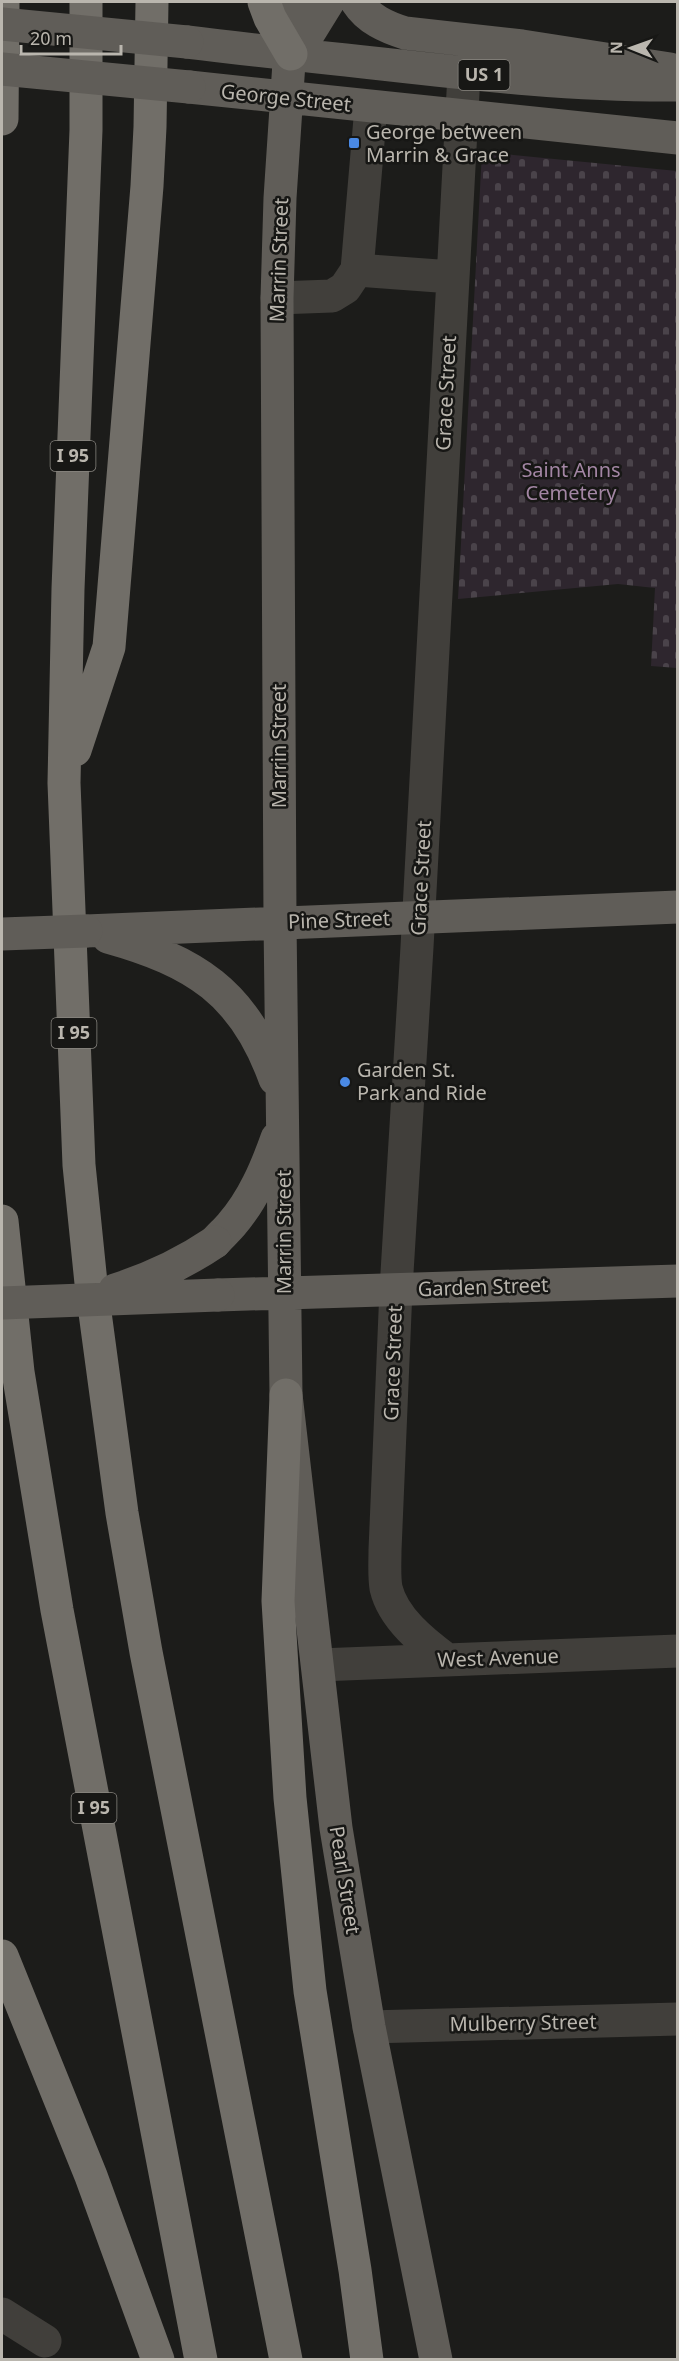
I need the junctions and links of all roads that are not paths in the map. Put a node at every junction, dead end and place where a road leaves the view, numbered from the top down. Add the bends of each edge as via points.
1 (3, 2) edge
2 (86, 2) edge
3 (152, 2) edge
4 (264, 2) edge
5 (293, 2) edge
6 (328, 2) edge
7 (357, 2) edge
8 (2, 24) edge
9 (291, 54) junction
10 (2, 69) edge
11 (678, 70) edge
12 (464, 74) junction
13 (678, 84) edge
14 (288, 98) junction
15 (371, 107) junction
16 (461, 117) junction
17 (2, 119) edge
18 (678, 138) edge
19 (357, 270) junction
20 (452, 277) junction
21 (277, 298) junction
22 (64, 783) junction
23 (678, 907) edge
24 (418, 917) junction
25 (280, 922) junction
26 (86, 931) junction
27 (2, 934) edge
28 (283, 1110) junction
29 (2, 1221) edge
30 (678, 1281) edge
31 (396, 1289) junction
32 (284, 1293) junction
33 (79, 1301) junction
34 (2, 1303) edge
35 (286, 1395) junction
36 (678, 1651) edge
37 (446, 1659) junction
38 (319, 1665) junction
39 (2, 1956) edge
40 (678, 2019) edge
41 (369, 2027) junction
42 (2, 2314) edge
43 (45, 2341) dead end
44 (158, 2360) edge
45 (201, 2360) edge
46 (286, 2360) edge
47 (367, 2360) edge
48 (436, 2360) edge

1 - 17 highway
2 - 22 highway, I 95 via 86,130
3 - 22 highway via 147,186 109,647
4 - 9 highway
5 - 9 main road
6 - 9 main road via 308,36
7 - 11 main road via 372,18 405,33
8 - 9 main road, bridge
9 - 12 main road, US 1
9 - 14 main road
10 - 14 main road, George Street / US 1, bridge
12 - 13 main road, US 1 via 606,85
12 - 16 street, Grace Street
14 - 15 main road, George Street / US 1
14 - 21 main road, Marrin Street
15 - 16 main road, George Street / US 1
15 - 19 street
16 - 18 main road, George Street / US 1
16 - 20 street, Grace Street
19 - 20 street
19 - 21 street via 345,288 332,296
20 - 24 street, Grace Street
21 - 25 main road, Marrin Street
22 - 46 highway, I 95 via 80,1165 115,1468 146,1652
23 - 24 main road, Pine Street
24 - 25 main road, Pine Street
24 - 31 street, Grace Street
25 - 26 main road, Pine Street
25 - 28 main road, Marrin Street
26 - 27 main road, Pine Street, bridge
26 - 28 main road via 177,962 200,975 238,1008 254,1031 275,1078
28 - 32 main road, Marrin Street
28 - 33 main road, bridge via 278,1135 259,1183 215,1242 170,1269
29 - 45 highway, I 95 via 18,1372 55,1598
30 - 31 main road, Garden Street
31 - 32 main road, Garden Street
31 - 37 street, Grace Street via 386,1588 413,1630
32 - 33 main road, Garden Street, bridge
32 - 35 main road, Marrin Street
33 - 34 main road, Garden Street, bridge
35 - 38 main road, Pearl Street
35 - 47 highway via 279,1601 290,1798 310,1991
36 - 37 street, West Avenue
37 - 38 street, West Avenue
38 - 41 main road, Pearl Street via 336,1828
39 - 44 highway via 88,2167
40 - 41 street, Mulberry Street
41 - 48 main road, Pearl Street
42 - 43 street

